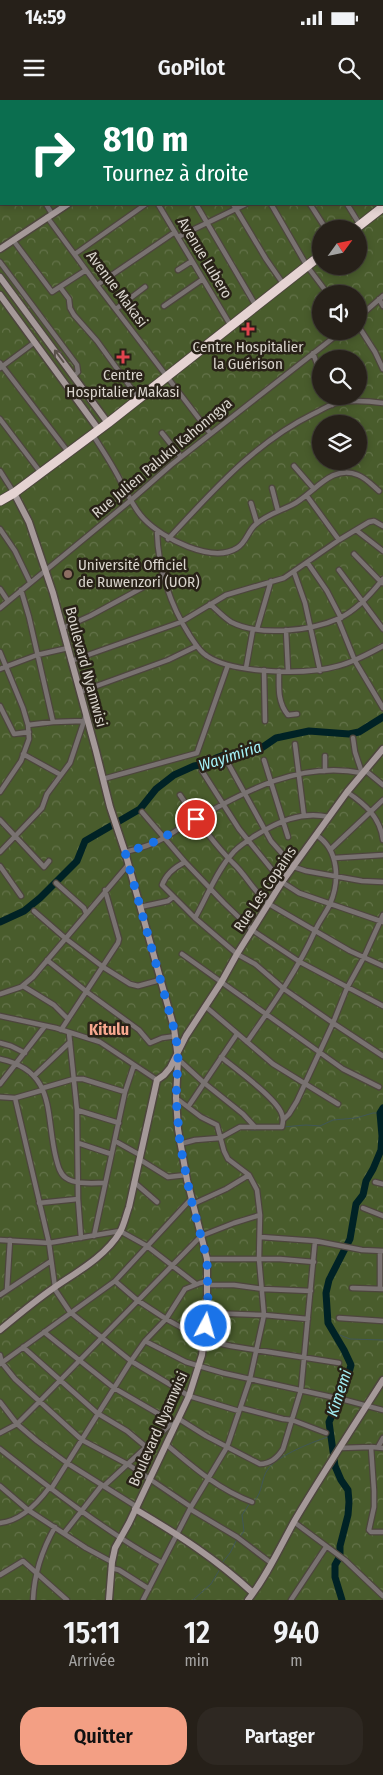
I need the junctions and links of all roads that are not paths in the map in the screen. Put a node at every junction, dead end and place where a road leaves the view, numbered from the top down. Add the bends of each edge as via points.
1 (46, 205) edge
2 (66, 205) edge
3 (145, 205) edge
4 (159, 205) edge
5 (197, 205) edge
6 (272, 205) edge
7 (311, 205) edge
8 (347, 205) edge
9 (382, 205) edge
10 (234, 206) edge
11 (50, 215) junction
12 (320, 220) edge
13 (354, 220) edge
14 (365, 220) edge
15 (206, 222) junction
16 (176, 234) junction
17 (14, 240) junction
18 (0, 249) edge
19 (75, 254) junction
20 (192, 261) junction
21 (0, 262) edge
22 (312, 262) edge
23 (307, 266) junction
24 (86, 270) junction
25 (178, 270) dead end
26 (0, 277) edge
27 (203, 279) junction
28 (97, 285) junction
29 (284, 285) junction
30 (321, 285) edge
31 (60, 287) junction
32 (146, 287) dead end
33 (0, 295) edge
34 (381, 297) edge
35 (164, 306) dead end
36 (256, 306) junction
37 (383, 306) edge
38 (116, 310) junction
39 (367, 310) edge
40 (231, 326) junction
41 (367, 339) edge
42 (330, 340) edge
43 (35, 342) junction
44 (317, 350) edge
45 (312, 354) edge
46 (1, 366) edge
47 (383, 369) edge
48 (74, 376) junction
49 (167, 377) junction
50 (138, 400) junction
51 (367, 400) edge
52 (383, 403) edge
53 (332, 405) edge
54 (0, 418) edge
55 (108, 423) junction
56 (96, 433) junction
57 (162, 433) dead end
58 (210, 433) junction
59 (68, 453) junction
60 (181, 457) junction
61 (294, 466) dead end
62 (0, 471) edge
63 (41, 474) junction
64 (272, 488) dead end
65 (314, 489) junction
66 (379, 491) dead end
67 (14, 493) junction
68 (307, 496) junction
69 (130, 501) junction
70 (0, 502) edge
71 (251, 503) dead end
72 (278, 511) junction
73 (257, 523) junction
74 (383, 526) edge
75 (0, 529) edge
76 (356, 530) junction
77 (157, 532) junction
78 (168, 539) junction
79 (339, 540) junction
80 (383, 551) edge
81 (354, 554) dead end
82 (308, 562) junction
83 (46, 569) junction
84 (339, 570) dead end
85 (294, 572) junction
86 (164, 576) junction
87 (271, 581) junction
88 (382, 581) edge
89 (30, 582) junction
90 (0, 589) edge
91 (21, 590) junction
92 (8, 601) junction
93 (362, 601) junction
94 (210, 604) junction
95 (0, 608) edge
96 (339, 618) junction
97 (181, 622) junction
98 (311, 627) junction
99 (63, 628) junction
100 (255, 629) junction
101 (383, 629) edge
102 (286, 630) junction
103 (197, 646) junction
104 (383, 646) edge
105 (68, 648) junction
106 (0, 652) edge
107 (37, 656) junction
108 (72, 661) junction
109 (356, 661) junction
110 (228, 665) junction
111 (6, 667) junction
112 (246, 668) junction
113 (0, 669) edge
114 (264, 670) junction
115 (279, 670) junction
116 (288, 671) junction
117 (320, 671) junction
118 (80, 692) junction
119 (0, 706) edge
120 (383, 708) edge
121 (297, 714) dead end
122 (85, 718) junction
123 (265, 721) dead end
124 (53, 722) junction
125 (28, 725) junction
126 (29, 732) junction
127 (352, 738) dead end
128 (295, 744) dead end
129 (383, 749) edge
130 (23, 754) junction
131 (325, 756) dead end
132 (264, 760) dead end
133 (229, 765) dead end
134 (202, 770) dead end
135 (325, 771) junction
136 (364, 772) junction
137 (298, 773) junction
138 (62, 775) junction
139 (103, 779) junction
140 (271, 781) junction
141 (2, 785) edge
142 (383, 785) edge
143 (0, 792) edge
144 (347, 792) junction
145 (245, 793) junction
146 (180, 795) dead end
147 (383, 800) edge
148 (223, 805) junction
149 (371, 811) junction
150 (142, 812) dead end
151 (304, 816) junction
152 (329, 817) junction
153 (196, 819) junction
154 (0, 820) edge
155 (283, 820) junction
156 (265, 830) junction
157 (383, 834) edge
158 (316, 835) junction
159 (16, 837) junction
160 (288, 837) dead end
161 (165, 838) junction
162 (383, 840) edge
163 (248, 841) junction
164 (331, 849) junction
165 (0, 852) edge
166 (125, 852) junction
167 (383, 855) edge
168 (334, 858) junction
169 (228, 859) junction
170 (49, 862) dead end
171 (185, 862) junction
172 (128, 865) junction
173 (0, 866) edge
174 (294, 867) junction
175 (336, 876) junction
176 (282, 882) junction
177 (383, 882) edge
178 (56, 883) dead end
179 (212, 889) junction
180 (105, 890) junction
181 (21, 896) dead end
182 (173, 897) junction
183 (268, 904) junction
184 (330, 904) junction
185 (140, 907) junction
186 (34, 911) dead end
187 (86, 913) junction
188 (383, 916) edge
189 (195, 918) junction
190 (381, 922) edge
191 (252, 930) junction
192 (315, 930) junction
193 (65, 938) junction
194 (182, 954) dead end
195 (237, 954) junction
196 (364, 957) junction
197 (47, 960) junction
198 (300, 962) junction
199 (383, 966) edge
200 (103, 967) junction
201 (160, 980) junction
202 (222, 981) junction
203 (26, 983) junction
204 (347, 988) junction
205 (284, 989) junction
206 (87, 992) junction
207 (0, 994) edge
208 (205, 1006) junction
209 (383, 1006) edge
210 (267, 1014) junction
211 (0, 1016) edge
212 (68, 1019) junction
213 (333, 1023) junction
214 (45, 1026) junction
215 (61, 1030) junction
216 (69, 1033) junction
217 (237, 1034) junction
218 (176, 1036) junction
219 (70, 1042) junction
220 (247, 1042) junction
221 (0, 1043) edge
222 (319, 1051) junction
223 (178, 1052) junction
224 (25, 1053) junction
225 (383, 1056) edge
226 (220, 1057) junction
227 (0, 1059) edge
228 (178, 1059) junction
229 (17, 1063) junction
230 (134, 1065) junction
231 (177, 1074) junction
232 (164, 1075) junction
233 (34, 1076) junction
234 (74, 1079) junction
235 (157, 1080) junction
236 (203, 1082) junction
237 (306, 1082) junction
238 (0, 1084) edge
239 (379, 1087) dead end
240 (43, 1089) junction
241 (125, 1092) junction
242 (0, 1097) edge
243 (15, 1098) junction
244 (176, 1098) junction
245 (338, 1104) dead end
246 (188, 1107) junction
247 (78, 1110) junction
248 (283, 1120) junction
249 (119, 1123) junction
250 (255, 1127) junction
251 (220, 1138) junction
252 (115, 1141) junction
253 (78, 1144) junction
254 (180, 1144) junction
255 (111, 1154) junction
256 (139, 1157) junction
257 (186, 1175) junction
258 (249, 1175) junction
259 (78, 1182) junction
260 (134, 1182) junction
261 (376, 1182) dead end
262 (105, 1183) junction
263 (383, 1184) edge
264 (78, 1199) junction
265 (39, 1202) junction
266 (157, 1202) dead end
267 (192, 1202) junction
268 (363, 1208) dead end
269 (260, 1215) junction
270 (383, 1216) edge
271 (120, 1231) junction
272 (94, 1236) junction
273 (201, 1236) junction
274 (260, 1237) junction
275 (81, 1238) junction
276 (0, 1240) edge
277 (10, 1240) junction
278 (315, 1241) junction
279 (49, 1243) junction
280 (147, 1246) junction
281 (381, 1251) edge
282 (207, 1259) junction
283 (259, 1259) junction
284 (51, 1261) junction
285 (314, 1262) junction
286 (171, 1266) junction
287 (115, 1281) junction
288 (208, 1283) junction
289 (196, 1284) junction
290 (55, 1287) junction
291 (352, 1288) dead end
292 (7, 1289) junction
293 (263, 1289) junction
294 (381, 1289) edge
295 (311, 1291) junction
296 (0, 1295) edge
297 (137, 1300) junction
298 (70, 1312) junction
299 (207, 1313) junction
300 (264, 1315) junction
301 (339, 1318) dead end
302 (166, 1319) junction
303 (308, 1319) junction
304 (383, 1321) edge
305 (0, 1330) edge
306 (44, 1332) junction
307 (101, 1338) junction
308 (204, 1340) junction
309 (145, 1341) junction
310 (23, 1347) junction
311 (257, 1350) junction
312 (0, 1355) edge
313 (305, 1357) junction
314 (80, 1360) junction
315 (131, 1361) junction
316 (339, 1363) dead end
317 (1, 1364) edge
318 (199, 1366) junction
319 (250, 1378) junction
320 (383, 1380) edge
321 (59, 1381) junction
322 (114, 1388) junction
323 (302, 1390) junction
324 (189, 1396) junction
325 (0, 1402) edge
326 (40, 1402) junction
327 (368, 1406) junction
328 (240, 1410) junction
329 (383, 1410) edge
330 (98, 1413) junction
331 (292, 1420) junction
332 (176, 1422) junction
333 (16, 1424) junction
334 (326, 1433) dead end
335 (0, 1434) edge
336 (383, 1438) edge
337 (82, 1440) junction
338 (167, 1445) junction
339 (145, 1446) junction
340 (227, 1447) junction
341 (371, 1447) junction
342 (340, 1448) junction
343 (380, 1448) edge
344 (0, 1449) edge
345 (67, 1463) junction
346 (129, 1465) junction
347 (150, 1478) junction
348 (208, 1478) junction
349 (0, 1486) edge
350 (103, 1486) junction
351 (50, 1488) junction
352 (252, 1502) dead end
353 (136, 1508) junction
354 (190, 1508) junction
355 (28, 1510) junction
356 (83, 1510) junction
357 (294, 1522) junction
358 (0, 1523) edge
359 (55, 1527) junction
360 (65, 1532) junction
361 (383, 1532) edge
362 (176, 1534) junction
363 (120, 1537) junction
364 (326, 1547) junction
365 (162, 1563) junction
366 (271, 1563) junction
367 (111, 1565) junction
368 (37, 1572) junction
369 (0, 1575) edge
370 (148, 1589) junction
371 (383, 1596) edge
372 (252, 1597) edge
373 (33, 1600) edge
374 (67, 1600) edge
375 (109, 1600) edge
376 (143, 1600) edge
377 (290, 1600) edge

1 - 11 street, Avenue Makasi
2 - 11 street
3 - 19 street
4 - 16 street, Avenue Lubero
5 - 15 street
6 - 23 street
7 - 12 street
8 - 13 street
9 - 14 highway
10 - 15 street
10 - 29 street
11 - 17 street
11 - 19 street, Avenue Makasi
15 - 16 street
15 - 36 street
16 - 20 street, Avenue Lubero
16 - 28 street
17 - 18 street
17 - 31 street via 52,292
19 - 24 street, Avenue Makasi
20 - 25 street
20 - 27 street, Avenue Lubero
21 - 48 street via 77,365 78,372
22 - 23 highway
23 - 29 highway
23 - 30 street
24 - 28 street, Avenue Makasi
24 - 31 street
48 -> 26 street
27 - 35 street
27 - 40 street, Avenue Lubero
28 - 38 street, Avenue Makasi
29 - 36 highway
31 - 50 street via 69,299 74,315 109,356
32 - 38 street
33 - 43 street
34 - 37 street
34 - 39 street
36 - 40 highway
38 - 49 street, Avenue Makasi
40 - 49 highway
41 - 47 street
42 - 44 street, Rue Julien Paluku Kahonngya
43 - 46 street
43 - 56 street
45 - 58 street, Rue Julien Paluku Kahonngya
46 - 59 street
48 - 55 street
49 - 50 highway
49 - 58 street, Avenue Makasi
50 - 55 highway
51 - 52 street
53 - 78 street via 294,424 253,453
54 - 63 street
55 - 56 highway
56 - 59 highway
56 - 69 street
57 - 60 street
58 - 60 street, Rue Julien Paluku Kahonngya
59 - 63 highway
60 - 69 street, Rue Julien Paluku Kahonngya
61 - 65 street
62 - 67 street
63 - 67 highway
64 - 72 street
65 - 66 street via 331,476 347,473 358,475
65 - 68 street
67 - 70 highway
67 - 83 street, Boulevard Nyamwisi via 29,522
68 - 72 street
68 - 79 street
69 - 77 street
69 - 83 street, Rue Julien Paluku Kahonngya
71 - 73 street
72 - 73 street
73 - 78 street via 238,547 227,552 206,551
74 - 76 street via 369,522
75 - 89 street
76 - 79 street
76 - 80 street
77 - 78 street
77 - 86 street
79 - 82 street
81 - 88 street
82 - 85 street
82 - 96 street via 327,591
83 - 89 street, Rue Julien Paluku Kahonngya
83 - 99 street, Boulevard Nyamwisi
84 - 93 street
85 - 87 street
85 - 98 street
86 - 97 street
86 - 99 street
87 - 94 street via 226,595
87 - 100 street
88 - 93 street
89 - 91 street, Rue Julien Paluku Kahonngya
90 - 92 street
91 - 92 street, Rue Julien Paluku Kahonngya
91 - 107 street
92 - 95 street, Rue Julien Paluku Kahonngya
93 - 96 street
93 - 101 street
94 - 97 street
94 - 100 street via 225,618
96 - 98 street
96 - 109 street
97 - 103 street
97 - 108 street
98 - 102 street
98 - 117 street
99 - 105 street, Boulevard Nyamwisi
100 - 102 street
100 - 112 street
102 - 116 street
103 - 110 street via 207,656
103 - 118 street
104 - 109 street
105 - 107 street
105 - 108 street, Boulevard Nyamwisi
106 - 111 street
107 - 111 street
107 - 124 street
108 - 118 street, Boulevard Nyamwisi
109 - 117 street
109 - 120 street
110 - 112 street
110 - 139 street via 197,753
111 - 113 street
111 - 125 street
112 - 114 street
114 - 115 street
114 - 123 street
115 - 116 street
115 - 121 street via 283,708 288,715
116 - 117 street
118 - 122 street, Boulevard Nyamwisi
119 - 126 street via 14,734
122 - 124 street
122 - 138 street via 70,763
122 - 139 street, Boulevard Nyamwisi
124 - 125 street
125 - 126 street
126 - 130 street
127 - 136 street
128 - 137 street
129 - 136 street, Rue Les Copains
130 - 138 street
130 - 141 street
131 - 135 street
132 - 140 street
133 - 145 street
134 - 148 street
135 - 136 street
135 - 137 street
136 - 142 street
136 - 144 street, Rue Les Copains
137 - 140 street
137 - 151 street
138 - 159 street via 47,794 42,808
139 - 166 street, Boulevard Nyamwisi
140 - 145 street
140 - 155 street
141 - 143 street
144 - 149 street
144 - 152 street, Rue Les Copains
145 - 148 street
145 - 156 street
146 - 153 street
147 - 149 street
148 - 153 street
148 - 163 street
149 - 157 street
149 - 164 street
150 - 161 street
151 - 152 street
151 - 155 street
152 - 158 street, Rue Les Copains
153 - 161 street
153 - 169 street
154 - 159 street
155 - 156 street
155 - 160 street
156 - 163 street
156 - 174 street
157 - 162 street
158 - 164 street
158 - 174 street, Rue Les Copains
159 - 165 street
159 - 170 street via 44,867
161 - 166 street
161 - 171 street
163 - 169 street
163 - 176 street
164 - 168 street
166 - 172 street, Boulevard Nyamwisi
167 - 168 street
168 - 175 street
169 - 179 street
169 - 183 street
171 - 179 street
171 - 182 street via 177,866 162,885
172 - 180 street
172 - 185 street, Boulevard Nyamwisi
173 - 181 street
174 - 175 street
174 - 176 street, Rue Les Copains
175 - 177 street
175 - 184 street
176 - 183 street, Rue Les Copains
176 - 184 street via 294,891
178 - 187 street
179 - 189 street
179 - 191 street
180 - 187 street
180 - 200 street via 119,939
182 - 185 street
182 - 189 street
183 - 191 street, Rue Les Copains
183 - 192 street
184 - 190 street
184 - 192 street
185 - 201 street, Boulevard Nyamwisi
186 - 193 street
187 - 193 street
188 - 190 street
189 - 195 street
190 - 196 street
191 - 195 street, Rue Les Copains
191 - 198 street
192 - 196 street
192 - 198 street
193 - 197 street
193 - 200 street
194 - 202 street
195 - 202 street, Rue Les Copains
195 - 205 street via 255,964
196 - 199 street
196 - 204 street
197 - 203 street
197 - 206 street
198 - 204 street
198 - 205 street
200 - 201 street via 134,986
200 - 206 street
201 - 218 street, Boulevard Nyamwisi
202 - 208 street, Rue Les Copains
202 - 210 street
203 - 207 street
203 - 212 street
204 - 209 street
204 - 213 street
205 - 210 street
205 - 213 street
206 - 212 street
206 - 218 street via 139,1030 150,1043
208 - 217 street
208 - 223 street, Rue Les Copains
210 - 220 street
210 - 222 street
211 - 214 street
212 - 215 street
213 - 222 street
213 - 225 street
214 - 215 street
214 - 224 street
215 - 216 street
216 - 219 street
216 - 230 street via 100,1042
217 - 220 street
217 - 226 street
218 - 223 street, Boulevard Nyamwisi
219 - 233 street
219 - 234 street
220 - 237 street via 274,1064
221 - 224 street
222 - 237 street
222 - 239 street via 342,1069
223 - 228 street, Boulevard Nyamwisi
223 - 232 street, Rue Les Copains
224 - 229 street
226 - 236 street
226 - 248 street via 272,1101
227 - 229 street
228 - 231 street, Boulevard Nyamwisi
228 - 236 street
229 - 233 street
229 - 238 street
230 - 235 street
230 - 241 street
231 - 232 street
231 - 244 street, Boulevard Nyamwisi
232 - 235 street
233 - 240 street
234 - 240 street
234 - 241 street
234 - 247 street
235 - 256 street
236 - 246 street
236 - 250 street
237 - 245 street
237 - 248 street via 290,1114
240 - 243 street
240 - 259 street via 58,1166 66,1178
241 - 249 street
242 - 243 street
243 - 265 street
244 - 246 street
244 - 254 street, Boulevard Nyamwisi
246 - 251 street via 217,1125
247 - 249 street
247 - 253 street
248 - 250 street via 282,1128
249 - 252 street
250 - 251 street via 240,1128
251 - 254 street
251 - 258 street via 228,1159
252 - 255 street
252 - 256 street
253 - 255 street
253 - 259 street
254 - 257 street, Boulevard Nyamwisi
255 - 262 street
256 - 257 street via 168,1176
256 - 260 street
257 - 267 street, Boulevard Nyamwisi
258 - 267 street via 226,1189
258 - 269 street via 257,1190
259 - 262 street
259 - 264 street
260 - 266 street
260 - 271 street
261 - 263 street
262 - 272 street
264 - 265 street
264 - 275 street
265 - 279 street
267 - 273 street, Boulevard Nyamwisi
267 - 280 street
268 - 270 street
269 - 273 street
269 - 274 street
271 - 272 street
271 - 280 street
271 - 290 street via 105,1250
272 - 275 street
273 - 282 street, Boulevard Nyamwisi
273 - 286 street
274 - 278 street
274 - 283 street
275 - 279 street
276 - 277 street
277 - 279 street
277 - 292 street
278 - 281 street
278 - 285 street
279 - 284 street
280 - 286 street
280 - 287 street
281 - 294 street
282 - 283 street
282 - 288 street, Boulevard Nyamwisi
283 - 285 street
283 - 293 street
284 - 290 street
284 - 292 street
285 - 295 street
286 - 289 street
286 - 297 street
287 - 297 street
287 - 298 street
288 - 289 street
288 - 293 street
288 - 299 street, Boulevard Nyamwisi
289 - 302 street via 185,1289
290 - 298 street
290 - 305 street
291 - 294 street
292 - 296 street
293 - 295 street
293 - 300 street
295 - 303 street
297 - 302 street
297 - 307 street
298 - 306 street
298 - 307 street
299 - 300 street
299 - 308 street, Boulevard Nyamwisi
300 - 303 street
300 - 311 street
301 - 304 street
302 - 308 street
302 - 309 street
303 - 313 street
306 - 310 street
306 - 314 street
307 - 314 street
307 - 315 street
308 - 311 street
308 - 318 street, Boulevard Nyamwisi
309 - 315 street
309 - 318 street
310 - 317 street
310 - 321 street
311 - 313 street
311 - 319 street
312 - 317 street
313 - 316 street
313 - 323 street
314 - 321 street
314 - 322 street
315 - 322 street
315 - 324 street
317 - 326 street
318 - 319 street
318 - 324 street, Boulevard Nyamwisi
319 - 323 street
319 - 328 street
320 - 327 street
321 - 326 street
321 - 330 street
322 - 330 street
322 - 332 street
323 - 327 street
323 - 331 street
324 - 328 street
324 - 332 street, Boulevard Nyamwisi
325 - 333 street
326 - 333 street
326 - 337 street
327 - 329 street
327 - 342 street
328 - 331 street
328 - 340 street
330 - 337 street
330 - 339 street
331 - 334 street
331 - 340 street via 283,1449 265,1464
332 - 338 street, Boulevard Nyamwisi
332 - 339 street
332 - 340 street
333 - 335 street
333 - 345 street
336 - 343 street
337 - 345 street
337 - 346 street
338 - 347 street, Boulevard Nyamwisi
338 - 348 street
339 - 346 street
340 - 348 street
341 - 342 street
341 - 343 street
341 - 361 street via 374,1507 369,1530
342 - 357 street
344 - 351 street
345 - 350 street
345 - 351 street
346 - 347 street
346 - 350 street
347 - 353 street, Boulevard Nyamwisi
347 - 354 street
348 - 352 street via 237,1497
348 - 354 street
349 - 355 street
350 - 353 street
350 - 356 street
351 - 355 street
351 - 356 street
353 - 362 street
353 - 363 street, Boulevard Nyamwisi
354 - 362 street
354 - 366 street via 239,1538
355 - 358 street via 16,1519
355 - 359 street
356 - 360 street
356 - 363 street
357 - 364 street
357 - 366 street
359 - 360 street
359 - 368 street via 44,1546
360 - 367 street
362 - 365 street
362 - 372 street via 221,1564
363 - 365 street
363 - 367 street, Boulevard Nyamwisi
364 - 371 street via 345,1560
364 - 377 street
365 - 370 street
366 - 372 street
367 - 370 street
367 - 375 street, Boulevard Nyamwisi
368 - 369 street via 23,1561
368 - 373 street
368 - 374 street
370 - 376 street

